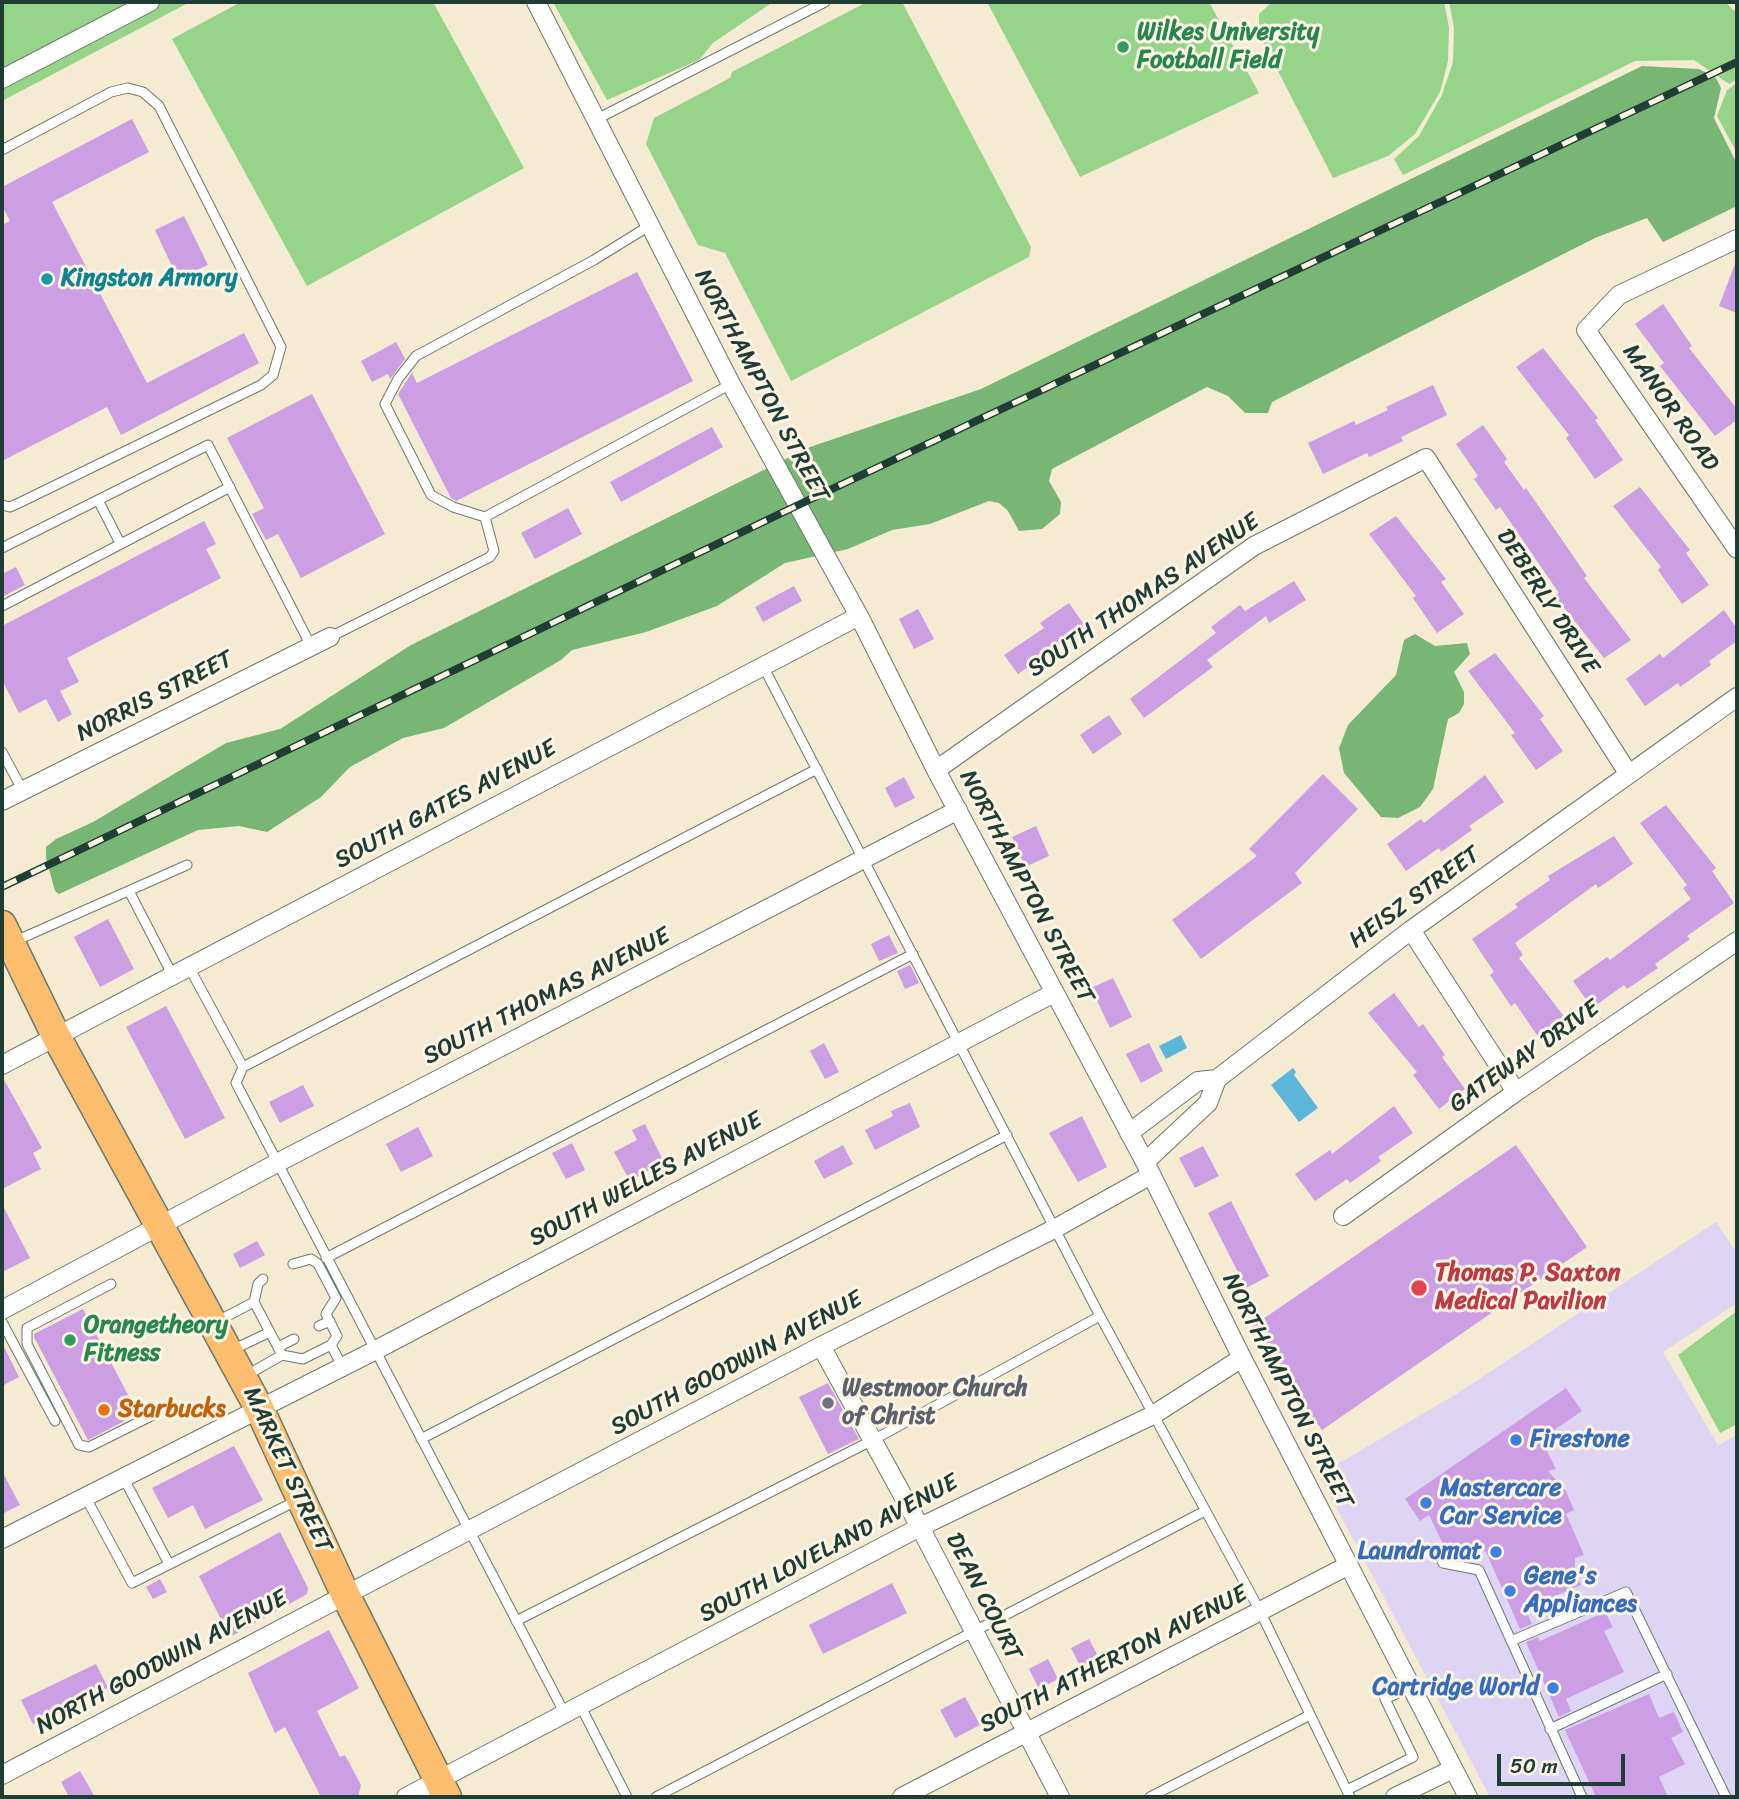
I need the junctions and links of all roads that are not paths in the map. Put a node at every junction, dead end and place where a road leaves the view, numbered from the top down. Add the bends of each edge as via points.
1 (150, 2) edge
2 (536, 2) edge
3 (822, 2) edge
4 (2, 79) edge
5 (597, 120) junction
6 (2, 149) edge
7 (649, 226) junction
8 (1737, 239) edge
9 (731, 384) junction
10 (1426, 458) joint
11 (230, 487) junction
12 (98, 500) junction
13 (2, 505) edge
14 (485, 517) junction
15 (120, 543) junction
16 (2, 548) edge
17 (1737, 549) edge
18 (2, 606) edge
19 (859, 616) junction
20 (330, 637) joint
21 (311, 646) junction
22 (763, 666) junction
23 (1737, 697) edge
24 (2, 751) edge
25 (817, 769) junction
26 (936, 770) junction
27 (1628, 773) junction
28 (23, 791) junction
29 (2, 801) edge
30 (958, 810) junction
31 (865, 861) junction
32 (187, 865) dead end
33 (129, 891) junction
34 (1411, 930) junction
35 (6, 934) edge
36 (1737, 941) edge
37 (913, 954) junction
38 (189, 967) junction
39 (173, 976) junction
40 (1054, 993) junction
41 (56, 1036) junction
42 (959, 1042) junction
43 (2, 1065) edge
44 (243, 1067) junction
45 (1217, 1079) junction
46 (1516, 1092) junction
47 (1129, 1133) junction
48 (1007, 1135) junction
49 (277, 1163) junction
50 (1148, 1168) junction
51 (1343, 1216) dead end
52 (159, 1228) junction
53 (1056, 1228) junction
54 (326, 1258) junction
55 (293, 1264) dead end
56 (263, 1279) dead end
57 (111, 1284) dead end
58 (254, 1302) junction
59 (2, 1310) edge
60 (1100, 1316) junction
61 (330, 1321) junction
62 (2, 1322) edge
63 (213, 1323) junction
64 (319, 1326) dead end
65 (270, 1332) junction
66 (294, 1339) dead end
67 (331, 1345) junction
68 (821, 1346) junction
69 (280, 1351) junction
70 (374, 1351) junction
71 (229, 1352) junction
72 (1242, 1358) junction
73 (342, 1366) junction
74 (243, 1377) junction
75 (259, 1408) junction
76 (157, 1413) dead end
77 (1153, 1415) junction
78 (55, 1422) dead end
79 (421, 1439) junction
80 (873, 1440) junction
81 (123, 1477) junction
82 (85, 1496) junction
83 (301, 1499) junction
84 (1205, 1511) junction
85 (920, 1527) junction
86 (469, 1532) junction
87 (2, 1539) edge
88 (1437, 1550) dead end
89 (169, 1564) junction
90 (1349, 1565) junction
91 (345, 1594) junction
92 (1260, 1611) junction
93 (516, 1620) junction
94 (971, 1631) junction
95 (1511, 1641) junction
96 (1667, 1674) junction
97 (1411, 1687) junction
98 (573, 1711) junction
99 (1311, 1715) junction
100 (1550, 1729) junction
101 (1024, 1734) junction
102 (1453, 1769) junction
103 (2, 1775) edge
104 (443, 1789) edge
105 (1349, 1794) edge
106 (405, 1797) edge
107 (627, 1797) edge
108 (656, 1797) edge
109 (902, 1797) edge
110 (1060, 1797) edge
111 (1150, 1797) edge
112 (1395, 1797) edge
113 (1468, 1797) edge
114 (1582, 1797) edge
115 (1726, 1797) edge

1 - 4 street
2 - 5 street, NORTHAMPTON STREET
3 - 5 lane
5 - 7 street, NORTHAMPTON STREET
6 - 13 lane via 111,92 128,88 143,92 159,106 281,347 273,375 261,385 21,502
7 - 9 street, NORTHAMPTON STREET
7 - 14 lane via 416,356 388,396 385,404 431,495
8 - 17 street, MANOR ROAD via 1619,295 1586,330
9 - 14 lane
9 - 19 street, NORTHAMPTON STREET
10 - 26 street, SOUTH THOMAS AVENUE via 1254,546
10 - 27 street, DEBERLY DRIVE
11 - 12 lane via 208,445
11 - 15 lane
11 - 21 lane
12 - 15 lane
12 - 16 lane
14 - 20 lane via 494,551 489,557
15 - 18 lane
19 - 22 street, SOUTH GATES AVENUE
19 - 26 street, NORTHAMPTON STREET
20 - 21 street, NORRIS STREET
21 - 28 street, NORRIS STREET
22 - 25 lane
22 - 38 street, SOUTH GATES AVENUE
23 - 27 street, HEISZ STREET
24 - 28 lane
25 - 31 lane
25 - 44 lane
26 - 30 street, NORTHAMPTON STREET
27 - 34 street, HEISZ STREET
28 - 29 street, NORRIS STREET
30 - 31 street, SOUTH THOMAS AVENUE
30 - 40 street, NORTHAMPTON STREET
31 - 37 lane
31 - 49 street, SOUTH THOMAS AVENUE
32 - 33 lane
33 - 35 lane
33 - 39 lane
34 - 45 street, HEISZ STREET
34 - 46 street
35 - 41 main road, MARKET STREET
36 - 46 street, GATEWAY DRIVE
37 - 42 lane
37 - 54 lane
38 - 39 street, SOUTH GATES AVENUE
38 - 44 lane
39 - 41 street, SOUTH GATES AVENUE
40 - 42 street, SOUTH WELLES AVENUE
40 - 47 street, NORTHAMPTON STREET
41 - 43 street, SOUTH GATES AVENUE
41 - 52 main road, MARKET STREET
42 - 48 lane
42 - 70 street, SOUTH WELLES AVENUE
44 - 49 lane via 236,1083
45 - 47 street via 1198,1081
45 - 50 street, HEISZ STREET via 1208,1103
46 - 51 street, GATEWAY DRIVE
47 - 50 street, NORTHAMPTON STREET
48 - 53 lane
48 - 79 lane
49 - 52 street, SOUTH THOMAS AVENUE
49 - 54 lane
50 - 53 street, SOUTH GOODWIN AVENUE
50 - 72 street, NORTHAMPTON STREET
52 - 59 street, SOUTH THOMAS AVENUE
52 - 63 main road, MARKET STREET
53 - 60 lane
53 - 68 street, SOUTH GOODWIN AVENUE
54 - 70 lane
55 - 61 lane via 311,1259 318,1264 336,1298 326,1314
56 - 58 lane
57 - 76 lane via 27,1328 27,1344 79,1445 89,1447
58 - 63 lane
58 - 65 lane
60 - 77 lane
60 - 80 lane
61 - 64 lane
61 - 67 lane via 337,1336
62 - 78 lane
63 - 71 main road, MARKET STREET
65 - 69 lane
65 - 71 lane
66 - 69 lane
67 - 69 lane via 303,1359
67 - 73 lane
68 - 80 street, DEAN COURT
68 - 86 street, SOUTH GOODWIN AVENUE
69 - 74 lane
70 - 73 street, SOUTH WELLES AVENUE
70 - 79 lane
71 - 74 main road, MARKET STREET
72 - 77 street, SOUTH LOVELAND AVENUE
72 - 90 street, NORTHAMPTON STREET
73 - 75 street, SOUTH WELLES AVENUE
74 - 75 main road, MARKET STREET
75 - 81 street, SOUTH WELLES AVENUE
75 - 83 main road, MARKET STREET
77 - 84 lane
77 - 85 street, SOUTH LOVELAND AVENUE
79 - 86 lane
80 - 85 street, DEAN COURT
80 - 93 lane
81 - 82 street, SOUTH WELLES AVENUE
81 - 89 lane
82 - 87 street, SOUTH WELLES AVENUE
82 - 89 lane via 132,1583
83 - 89 lane
83 - 91 main road, MARKET STREET
84 - 92 lane
84 - 94 lane
85 - 94 street, DEAN COURT
85 - 98 street, SOUTH LOVELAND AVENUE
86 - 91 street, SOUTH GOODWIN AVENUE
86 - 93 lane
88 - 95 lane via 1443,1563 1479,1570
90 - 92 street, SOUTH ATHERTON AVENUE
90 - 97 street, NORTHAMPTON STREET
91 - 103 street, NORTH GOODWIN AVENUE
91 - 104 main road, MARKET STREET
92 - 99 lane
92 - 101 street, SOUTH ATHERTON AVENUE
93 - 98 lane
94 - 101 street, DEAN COURT
94 - 108 lane
95 - 96 lane via 1626,1592
95 - 100 lane
96 - 100 lane
96 - 115 lane
97 - 102 street, NORTHAMPTON STREET
97 - 105 lane via 1385,1699 1413,1757
98 - 104 street, SOUTH LOVELAND AVENUE
98 - 107 lane
99 - 105 lane
99 - 111 lane
100 - 114 lane
101 - 109 street, SOUTH ATHERTON AVENUE
101 - 110 street, DEAN COURT
102 - 112 street
102 - 113 street, NORTHAMPTON STREET
104 - 106 street, SOUTH LOVELAND AVENUE

